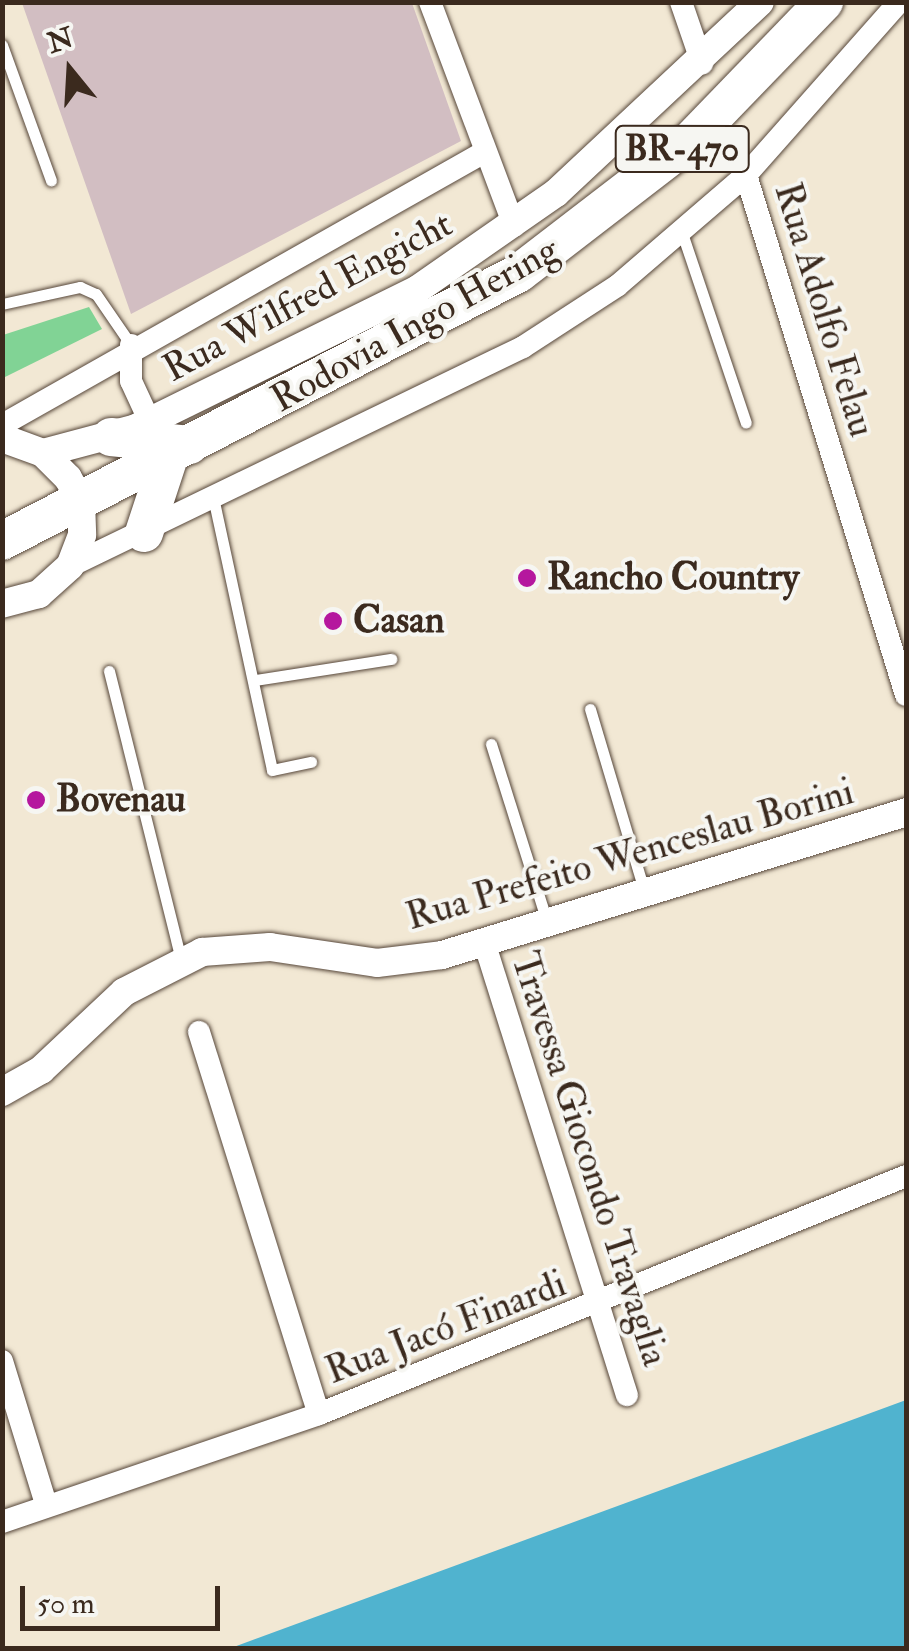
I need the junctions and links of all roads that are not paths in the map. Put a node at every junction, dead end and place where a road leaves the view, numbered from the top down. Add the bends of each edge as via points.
1 (430, 2) edge
2 (682, 2) edge
3 (760, 2) edge
4 (824, 2) edge
5 (899, 2) edge
6 (2, 45) edge
7 (702, 62) junction
8 (482, 154) junction
9 (746, 175) junction
10 (51, 180) dead end
11 (514, 226) junction
12 (682, 233) junction
13 (2, 304) edge
14 (131, 344) junction
15 (746, 423) dead end
16 (2, 425) edge
17 (2, 438) edge
18 (111, 438) joint
19 (168, 442) junction
20 (43, 453) junction
21 (213, 497) junction
22 (81, 501) junction
23 (144, 532) junction
24 (2, 541) edge
25 (70, 566) junction
26 (2, 604) edge
27 (391, 660) dead end
28 (109, 671) dead end
29 (255, 680) junction
30 (906, 695) edge
31 (590, 709) dead end
32 (491, 744) dead end
33 (312, 762) dead end
34 (906, 812) edge
35 (646, 897) junction
36 (548, 926) junction
37 (485, 945) junction
38 (181, 959) junction
39 (199, 1032) dead end
40 (2, 1092) edge
41 (906, 1176) edge
42 (599, 1306) junction
43 (2, 1361) edge
44 (627, 1395) dead end
45 (320, 1414) junction
46 (46, 1504) junction
47 (2, 1522) edge

1 - 8 street
2 - 7 street
3 - 7 street, Rua Wilfred Engicht
4 - 19 highway, Rodovia Ingo Hering / BR-470 via 688,144 576,236 460,309
5 - 9 street
6 - 10 lane
7 - 11 street, Rua Wilfred Engicht
8 - 11 street
8 - 14 street
9 - 12 street
9 - 30 street, Rua Adolfo Felau
11 - 19 street, Rua Wilfred Engicht
12 - 15 lane
12 - 21 street via 524,347
13 - 14 lane via 80,287
14 - 16 street
14 - 19 street via 130,381
17 - 20 street
18 - 19 highway
18 - 20 street
19 - 22 highway, Rodovia Ingo Hering / BR-470
19 - 23 highway
20 - 22 street
21 - 23 street
21 - 29 lane
22 - 24 highway, Rodovia Ingo Hering / BR-470
22 - 25 street
23 - 25 street
25 - 26 street via 40,594
27 - 29 lane
28 - 38 lane
29 - 33 lane via 272,770
31 - 35 lane
32 - 36 lane
34 - 35 street, Rua Prefeito Wenceslau Borini
35 - 36 street, Rua Prefeito Wenceslau Borini
36 - 37 street, Rua Prefeito Wenceslau Borini
37 - 38 street, Rua Prefeito Wenceslau Borini via 394,962 243,946
37 - 42 street, Travessa Giocondo Travaglia
38 - 40 street, Rua Prefeito Wenceslau Borini
39 - 45 street
41 - 42 street, Rua Jacó Finardi
42 - 44 street, Travessa Giocondo Travaglia
42 - 45 street, Rua Jacó Finardi
43 - 46 street
45 - 46 street, Rua Jacó Finardi
46 - 47 street, Rua Jacó Finardi

